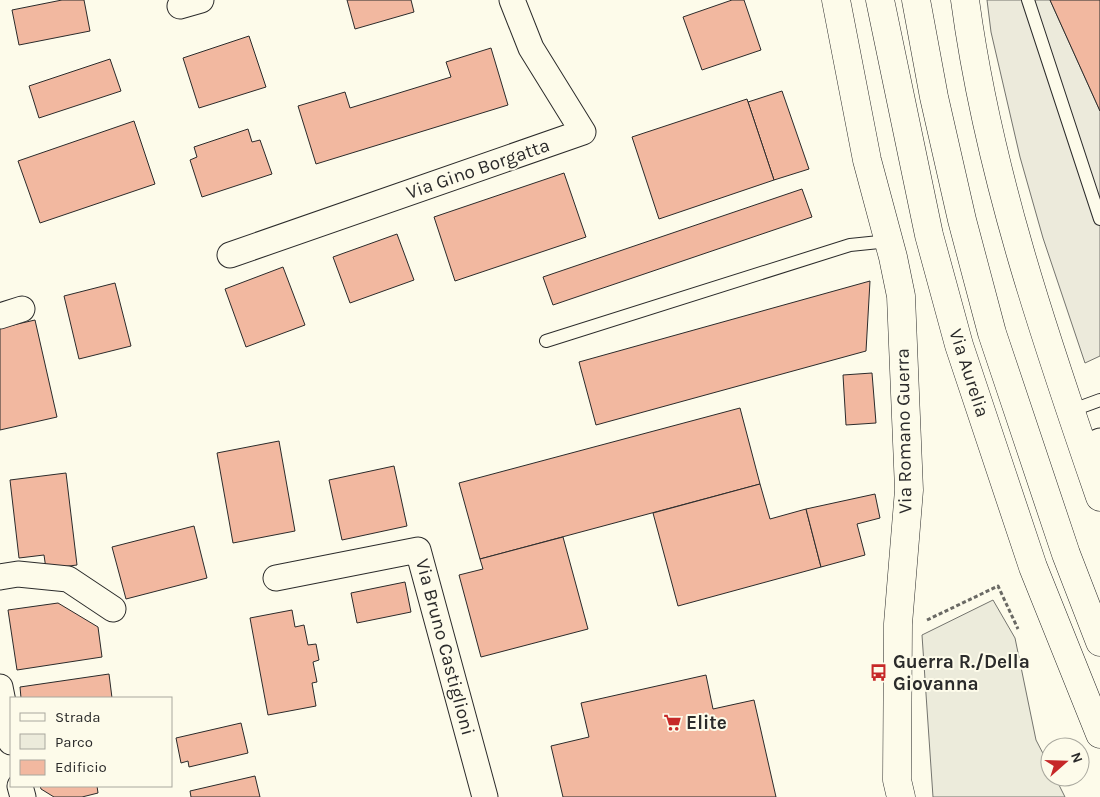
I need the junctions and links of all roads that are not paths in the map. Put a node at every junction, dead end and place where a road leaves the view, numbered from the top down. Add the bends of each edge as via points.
1 (512, 0) edge
2 (836, 0) edge
3 (880, 0) edge
4 (916, 0) edge
5 (965, 0) edge
6 (1028, 0) edge
7 (1100, 219) edge
8 (889, 241) junction
9 (230, 255) dead end
10 (546, 341) dead end
11 (1100, 400) edge
12 (1070, 411) junction
13 (1091, 444) edge
14 (1100, 497) edge
15 (0, 578) edge
16 (276, 578) dead end
17 (113, 609) dead end
18 (1100, 642) edge
19 (0, 687) edge
20 (1100, 734) edge
21 (10, 737) edge
22 (485, 797) edge
23 (901, 797) edge

1 - 9 street, Via Gino Borgatta via 531,48 583,132
2 - 8 main road, Via Romano Guerra via 867,160
3 - 20 main road, Via Aurelia via 929,235 958,345 1033,567
4 - 18 main road, Via Aurelia via 962,220 992,333 1066,554
5 - 12 main road via 979,89 997,168 1031,290
6 - 7 lane
8 - 10 lane via 850,245
8 - 23 main road, Via Romano Guerra via 900,296 909,490 898,624 897,780
11 - 12 lane
12 - 13 main road
13 - 14 main road
15 - 17 street via 18,574 68,579
16 - 22 street, Via Bruno Castiglioni via 418,550
19 - 21 street

